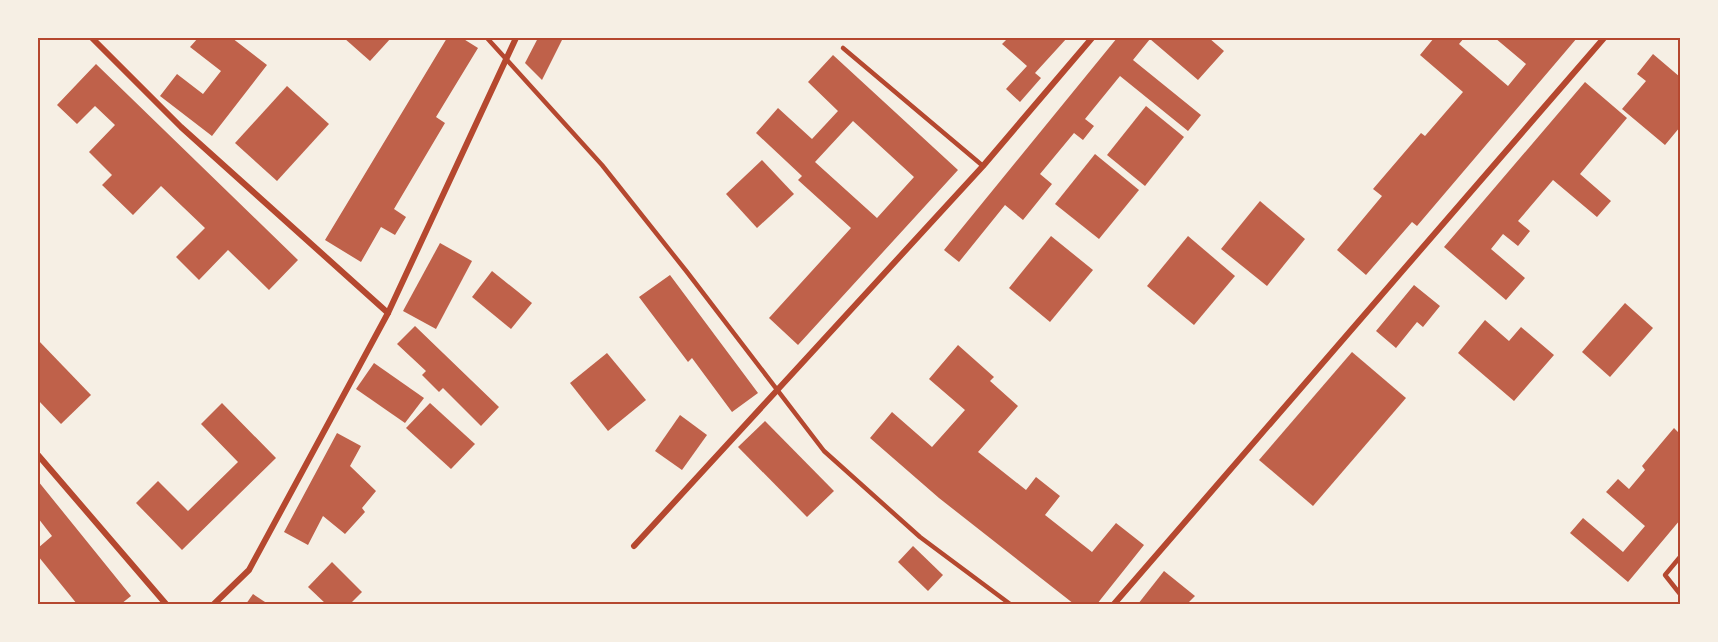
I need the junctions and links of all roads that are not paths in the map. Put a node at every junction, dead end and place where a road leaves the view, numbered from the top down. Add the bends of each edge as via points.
1 (92, 38) edge
2 (487, 38) edge
3 (516, 38) edge
4 (1092, 38) edge
5 (1604, 38) edge
6 (843, 48) dead end
7 (506, 57) junction
8 (983, 166) junction
9 (388, 313) junction
10 (777, 389) junction
11 (38, 455) edge
12 (634, 546) dead end
13 (1680, 557) edge
14 (1680, 594) edge
15 (166, 604) edge
16 (214, 604) edge
17 (1010, 604) edge
18 (1114, 604) edge

1 - 9 street via 181,127
2 - 7 lane
3 - 7 street
4 - 8 street
5 - 18 street
6 - 8 lane
7 - 9 street
7 - 10 lane via 602,165
8 - 10 street
9 - 16 street via 249,570
10 - 12 street
10 - 17 lane via 824,451 920,537
11 - 15 street
13 - 14 lane via 1665,575

